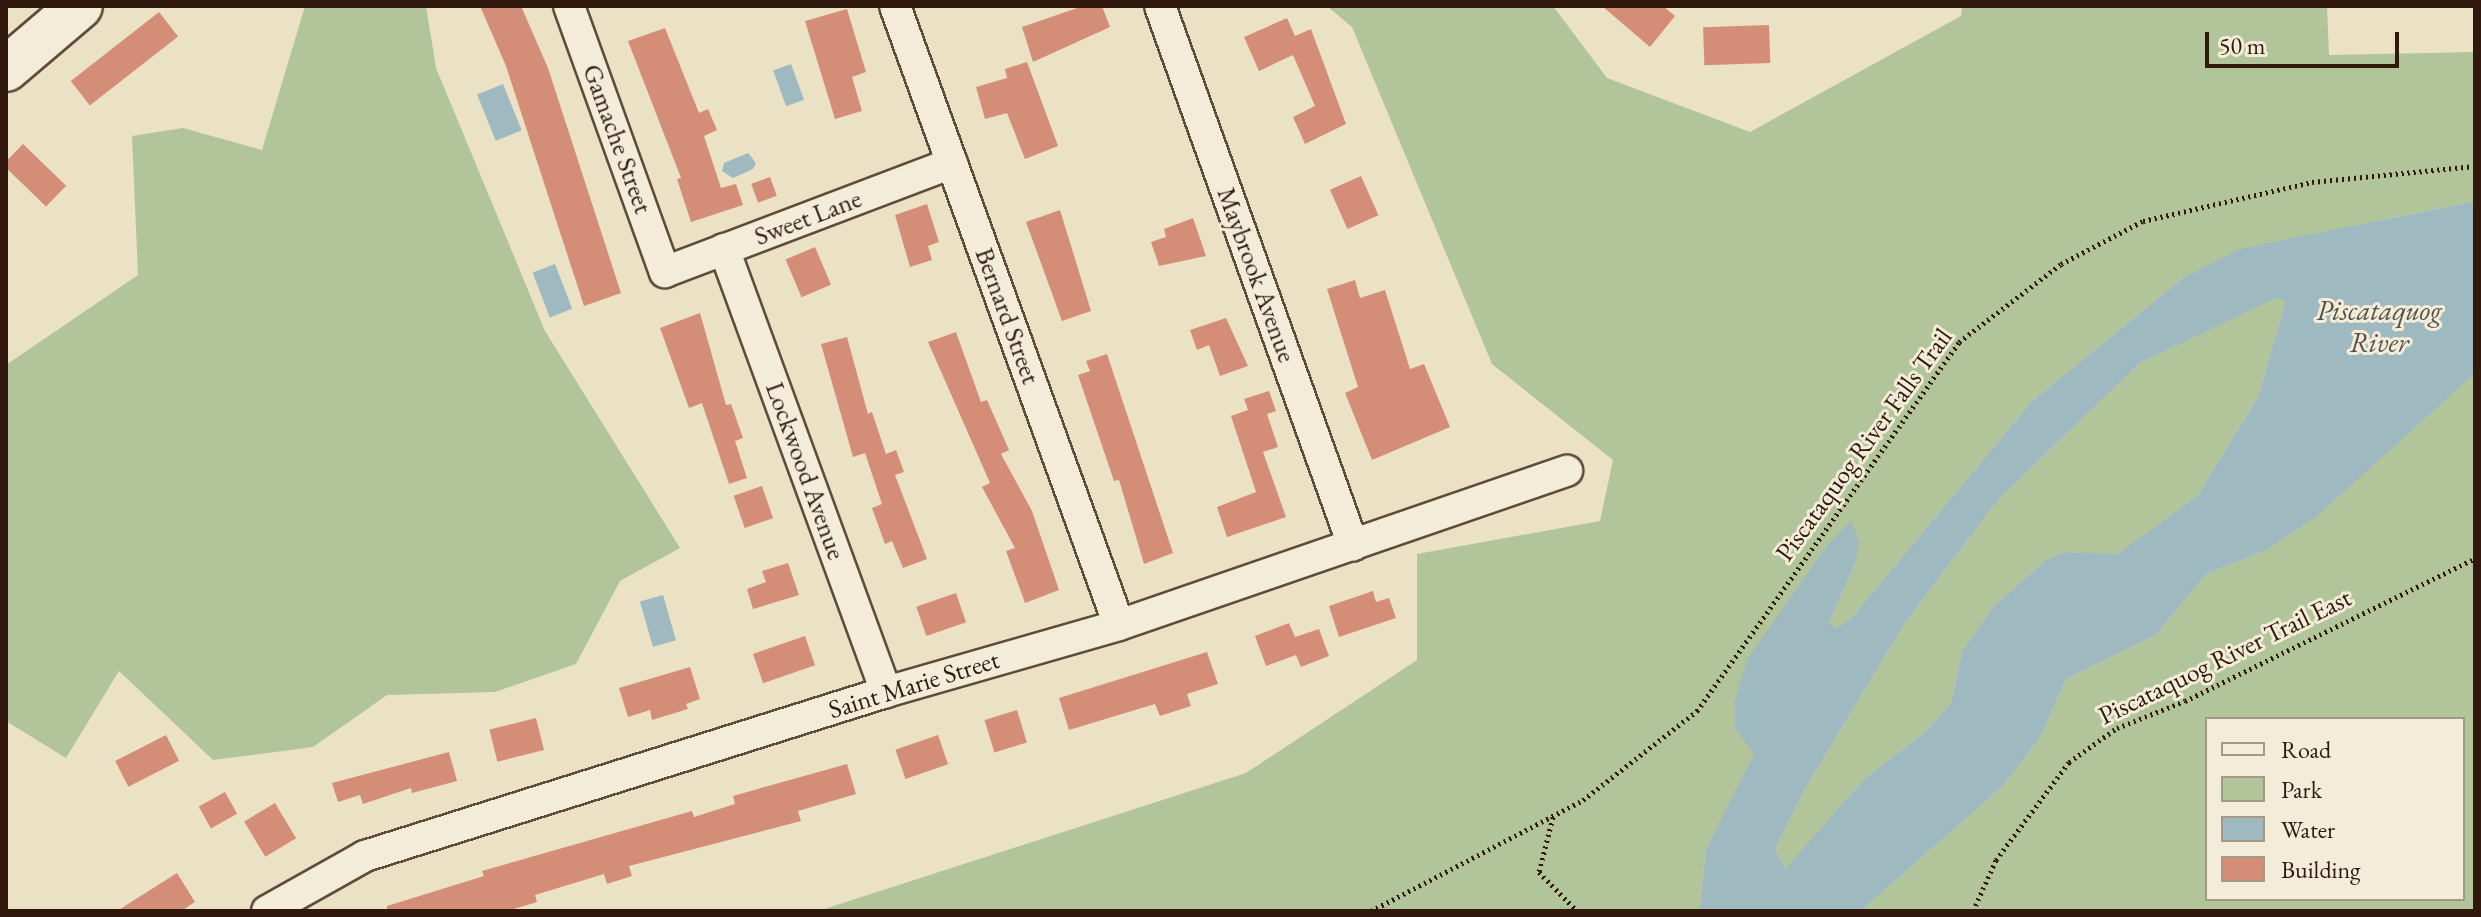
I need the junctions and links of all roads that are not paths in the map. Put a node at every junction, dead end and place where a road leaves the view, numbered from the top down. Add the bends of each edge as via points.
1 (80, 6) edge
2 (569, 6) edge
3 (895, 6) edge
4 (1160, 6) edge
5 (6, 69) edge
6 (952, 163) junction
7 (724, 249) junction
8 (665, 272) joint
9 (1567, 471) dead end
10 (1353, 545) junction
11 (1119, 625) junction
12 (886, 692) junction
13 (267, 911) edge

1 - 5 main road
2 - 8 street, Gamache Street
3 - 6 street, Bernard Street
4 - 10 street, Maybrook Avenue
6 - 7 street, Sweet Lane
6 - 11 street, Bernard Street
7 - 8 street, Sweet Lane
7 - 12 street, Lockwood Avenue
9 - 10 street, Saint Marie Street
10 - 11 street, Saint Marie Street
11 - 12 street, Saint Marie Street
12 - 13 street, Saint Marie Street via 365,856

